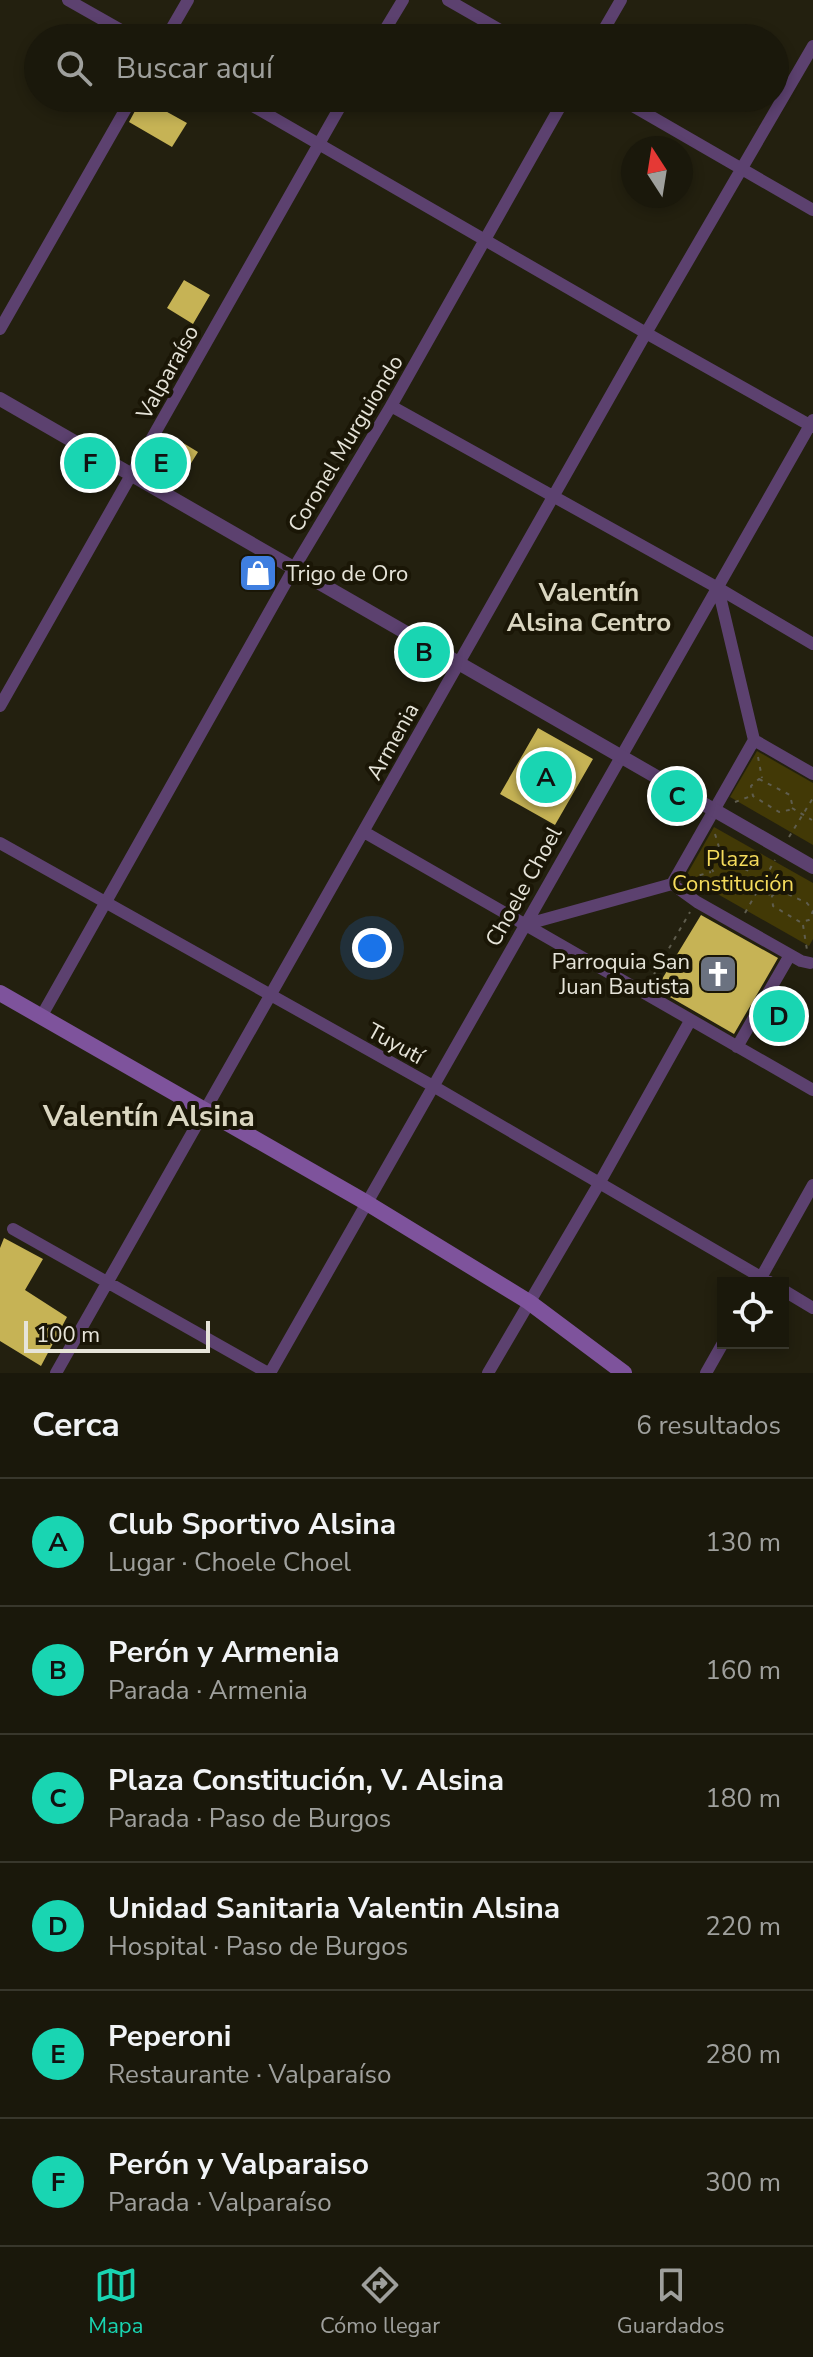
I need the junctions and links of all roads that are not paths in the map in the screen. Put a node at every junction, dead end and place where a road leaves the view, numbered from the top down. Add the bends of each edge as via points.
1 (68, 0) edge
2 (188, 0) edge
3 (403, 0) edge
4 (448, 0) edge
5 (621, 0) edge
6 (110, 24) edge
7 (174, 24) edge
8 (388, 24) edge
9 (490, 24) edge
10 (607, 24) edge
11 (813, 46) edge
12 (789, 88) edge
13 (124, 112) edge
14 (263, 112) edge
15 (337, 112) edge
16 (557, 112) edge
17 (643, 112) edge
18 (775, 112) edge
19 (318, 144) junction
20 (742, 169) junction
21 (813, 210) edge
22 (486, 241) junction
23 (0, 329) edge
24 (646, 333) junction
25 (0, 399) edge
26 (391, 406) junction
27 (812, 424) edge
28 (133, 475) junction
29 (554, 496) junction
30 (294, 568) junction
31 (718, 588) junction
32 (813, 644) edge
33 (459, 661) junction
34 (0, 706) edge
35 (754, 740) junction
36 (620, 755) junction
37 (813, 774) edge
38 (712, 812) junction
39 (364, 832) junction
40 (0, 843) edge
41 (813, 867) edge
42 (672, 884) junction
43 (106, 903) junction
44 (524, 925) junction
45 (790, 955) junction
46 (812, 965) edge
47 (0, 993) edge
48 (271, 996) junction
49 (41, 1017) junction
50 (690, 1021) junction
51 (737, 1047) junction
52 (433, 1086) junction
53 (813, 1090) edge
54 (205, 1109) junction
55 (600, 1182) junction
56 (813, 1185) edge
57 (367, 1203) junction
58 (13, 1229) dead end
59 (756, 1277) edge
60 (765, 1277) edge
61 (107, 1282) junction
62 (789, 1294) edge
63 (529, 1302) junction
64 (813, 1308) edge
65 (720, 1349) edge
66 (618, 1371) edge
67 (56, 1373) edge
68 (269, 1373) edge
69 (488, 1373) edge
70 (706, 1373) edge

1 - 6 street
2 - 7 street
3 - 8 street
4 - 9 street
5 - 10 street
11 - 12 street, Armenia
13 - 23 street
14 - 19 street
15 - 19 street, Valparaíso
16 - 22 street, Coronel Murguiondo
17 - 20 street
18 - 20 street, Armenia
19 - 22 street
19 - 28 street, Valparaíso
20 - 21 street
20 - 24 street, Armenia
22 - 24 street
22 - 26 street, Coronel Murguiondo
24 - 27 street
24 - 29 street, Armenia
25 - 28 street
26 - 29 street
26 - 30 street, Coronel Murguiondo
27 - 31 street, Choele Choel
28 - 30 street
28 - 34 street, Valparaíso
29 - 31 street
29 - 33 street, Armenia
30 - 33 street
30 - 43 street, Coronel Murguiondo
31 - 32 street
31 - 35 street
31 - 36 street, Choele Choel
33 - 36 street
33 - 39 street, Armenia
35 - 37 street
35 - 38 street
36 - 38 street
36 - 44 street, Choele Choel
38 - 41 street
38 - 42 street
39 - 44 street
39 - 48 street, Armenia
40 - 43 street, Tuyutí
42 - 44 street
42 - 45 street
43 - 48 street, Tuyutí
43 - 49 street, Coronel Murguiondo
44 - 50 street
44 - 52 street, Choele Choel
45 - 46 street
45 - 51 street
47 - 49 main road
48 - 52 street, Tuyutí
48 - 54 street, Armenia
49 - 54 main road
50 - 51 street
50 - 55 street
51 - 53 street
52 - 55 street, Tuyutí
52 - 57 street, Choele Choel
54 - 57 main road
54 - 61 street, Armenia
55 - 59 street, Tuyutí
55 - 63 street
56 - 60 street
57 - 63 main road
57 - 68 street, Choele Choel
58 - 61 street
61 - 67 street, Armenia
61 - 68 street
62 - 64 street
63 - 66 main road
63 - 69 street
65 - 70 street

